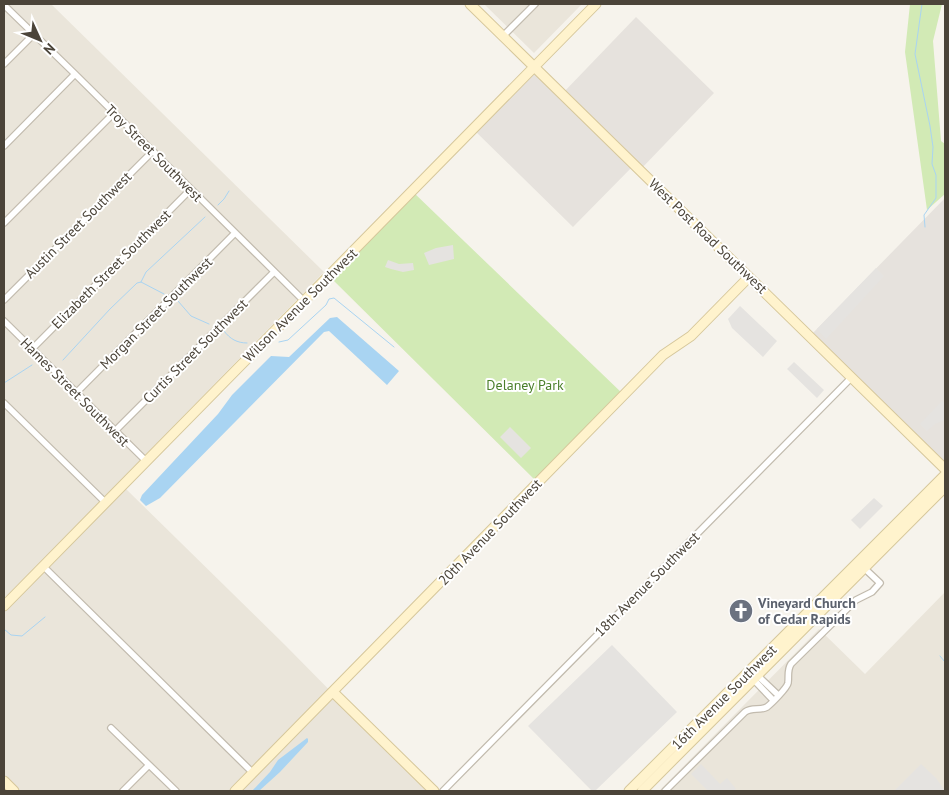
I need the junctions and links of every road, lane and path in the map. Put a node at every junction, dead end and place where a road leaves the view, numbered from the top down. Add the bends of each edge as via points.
1 (470, 4) edge
2 (596, 4) edge
3 (532, 5) edge
4 (4, 6) edge
5 (34, 34) junction
6 (503, 36) junction
7 (4, 64) edge
8 (534, 67) junction
9 (75, 74) junction
10 (114, 113) junction
11 (4, 146) edge
12 (153, 151) junction
13 (191, 189) junction
14 (4, 223) edge
15 (236, 233) junction
16 (274, 272) junction
17 (749, 277) junction
18 (4, 300) edge
19 (304, 301) junction
20 (4, 322) edge
21 (32, 349) junction
22 (852, 377) junction
23 (76, 393) junction
24 (4, 403) edge
25 (115, 431) junction
26 (146, 462) junction
27 (945, 469) edge
28 (945, 475) edge
29 (945, 487) edge
30 (106, 502) junction
31 (861, 565) junction
32 (43, 566) junction
33 (4, 606) edge
34 (753, 676) junction
35 (333, 692) junction
36 (778, 695) junction
37 (773, 700) junction
38 (111, 728) dead end
39 (149, 765) junction
40 (253, 773) junction
41 (4, 781) edge
42 (14, 791) edge
43 (123, 791) edge
44 (176, 791) edge
45 (235, 791) edge
46 (434, 791) edge
47 (443, 791) edge
48 (629, 791) edge
49 (642, 791) edge
50 (665, 791) edge

1 - 6 street, West Post Road Southwest
2 - 8 street, Wilson Avenue Southwest
3 - 6 street
4 - 5 street, Troy Street Southwest
5 - 7 street
5 - 9 street, Troy Street Southwest
6 - 8 street, West Post Road Southwest
8 - 17 street, West Post Road Southwest
8 - 19 street, Wilson Avenue Southwest
9 - 10 street, Troy Street Southwest
9 - 11 street
10 - 12 street, Troy Street Southwest
10 - 14 street
12 - 13 street, Troy Street Southwest
12 - 18 street, Austin Street Southwest
13 - 15 street, Troy Street Southwest
13 - 21 street, Elizabeth Street Southwest
15 - 16 street, Troy Street Southwest
15 - 23 street, Morgan Street Southwest
16 - 19 street, Troy Street Southwest
16 - 25 street, Curtis Street Southwest
17 - 22 street, West Post Road Southwest
17 - 35 street, 20th Avenue Southwest via 691,336 663,356
19 - 26 street, Wilson Avenue Southwest
20 - 21 street, Hames Street Southwest
21 - 23 street, Hames Street Southwest
22 - 27 street, West Post Road Southwest
22 - 47 street, 18th Avenue Southwest
23 - 25 street, Hames Street Southwest
24 - 30 street
25 - 26 street, Hames Street Southwest
26 - 30 street, Wilson Avenue Southwest
28 - 31 street, 16th Avenue Southwest
29 - 31 street, 16th Avenue Southwest
30 - 32 street, Wilson Avenue Southwest
31 - 34 street, 16th Avenue Southwest
31 - 36 street via 880,584 856,600 791,664 787,686
32 - 33 street, Wilson Avenue Southwest
32 - 40 street
34 - 36 street
34 - 37 street
34 - 48 street, 16th Avenue Southwest
34 - 49 street, 16th Avenue Southwest
35 - 40 street, 20th Avenue Southwest
35 - 46 street
36 - 37 street
37 - 50 street via 767,707 745,712
38 - 39 street
39 - 43 street
39 - 44 street
40 - 45 street, 20th Avenue Southwest
41 - 42 street

